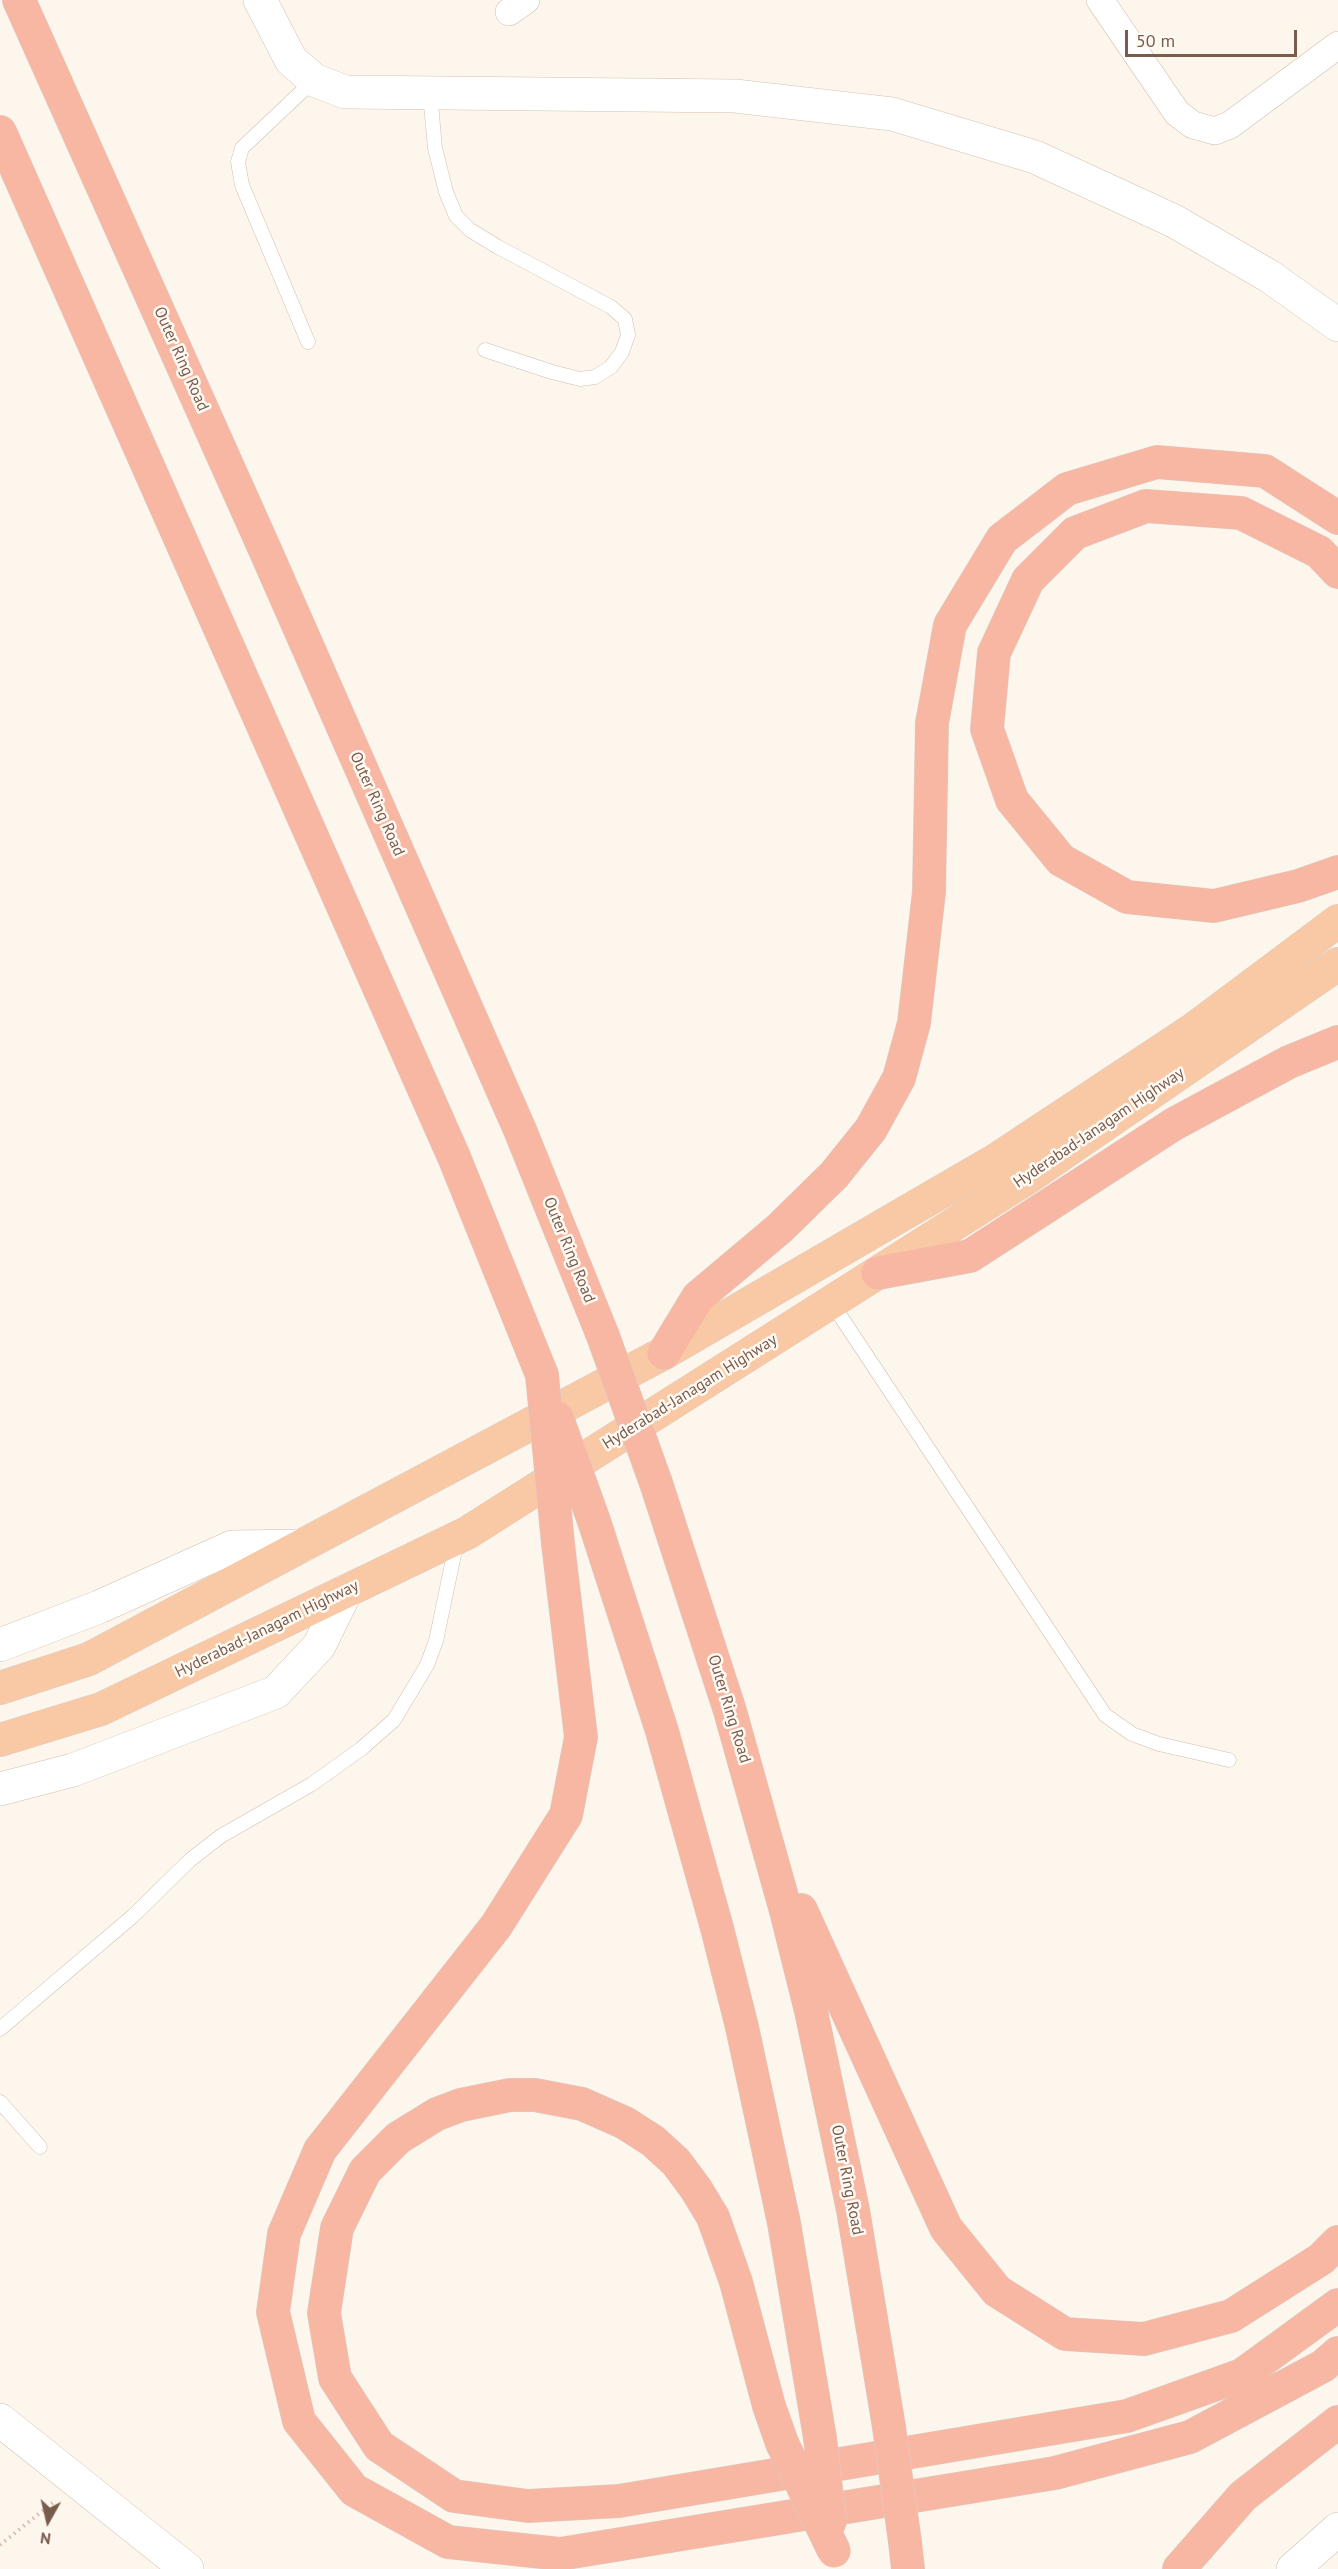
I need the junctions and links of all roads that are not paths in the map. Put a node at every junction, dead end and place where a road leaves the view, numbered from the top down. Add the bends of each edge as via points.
1 (19, 0) edge
2 (260, 0) edge
3 (1100, 0) edge
4 (1338, 45) edge
5 (314, 80) junction
6 (430, 91) junction
7 (0, 132) edge
8 (1338, 324) edge
9 (308, 342) dead end
10 (484, 350) dead end
11 (1338, 518) edge
12 (1338, 572) edge
13 (1338, 872) edge
14 (1338, 921) edge
15 (1338, 964) edge
16 (1338, 1042) edge
17 (878, 1273) junction
18 (831, 1302) junction
19 (664, 1353) junction
20 (542, 1375) junction
21 (457, 1538) junction
22 (302, 1546) junction
23 (346, 1591) junction
24 (0, 1645) edge
25 (0, 1688) edge
26 (0, 1740) edge
27 (1229, 1760) dead end
28 (0, 1789) edge
29 (766, 1834) junction
30 (0, 2029) edge
31 (0, 2102) edge
32 (40, 2147) dead end
33 (1338, 2242) edge
34 (1338, 2305) edge
35 (1338, 2353) edge
36 (0, 2420) edge
37 (1338, 2422) edge
38 (1338, 2529) edge
39 (906, 2556) edge
40 (835, 2560) edge
41 (187, 2569) edge
42 (1179, 2569) edge
43 (1293, 2569) edge

1 - 29 highway, Outer Ring Road, bridge via 520,1130 603,1336 656,1483
2 - 5 main road via 291,60
3 - 4 street via 1177,113 1193,125 1215,131 1230,125
5 - 6 main road via 345,92
5 - 9 lane via 242,148 238,162 242,185
6 - 8 main road via 735,96 892,114 1035,157 1174,220 1269,276
6 - 10 lane via 435,148 456,216 498,247 611,307 625,320 628,335 611,367 595,377 580,379
7 - 20 highway via 454,1157
11 - 19 highway via 1265,471 1157,462 1067,489 1002,539 950,625 932,723 929,892 914,1023 899,1078 871,1129 834,1175 780,1228 698,1297
12 - 13 highway via 1319,552 1241,513 1146,506 1075,533 1028,580 994,653 987,729 1012,800 1061,860 1127,897 1214,906
14 - 19 highway, Hyderabad-Janagam Highway via 1191,1030 996,1160
15 - 17 highway, Hyderabad-Janagam Highway via 1028,1178
16 - 17 highway via 1289,1062 1174,1124 970,1256
17 - 18 highway, Hyderabad-Janagam Highway
18 - 21 highway, Hyderabad-Janagam Highway
18 - 27 lane via 1106,1715 1132,1734 1159,1744
19 - 22 highway, Hyderabad-Janagam Highway
20 - 35 highway, bridge via 581,1737 566,1815 496,1926 320,2150 284,2234 273,2312 299,2421 354,2490 448,2542 560,2554 1055,2474 1190,2437 1323,2366
20 - 40 highway, bridge via 662,1731 742,2026 784,2223 820,2438
21 - 23 highway, Hyderabad-Janagam Highway
21 - 30 lane via 436,1641 427,1665 394,1720 312,1784 230,1831 190,1860 133,1916
22 - 24 main road via 232,1547 99,1607
22 - 25 highway, Hyderabad-Janagam Highway via 89,1659
23 - 26 highway, Hyderabad-Janagam Highway via 101,1709
23 - 28 main road via 319,1646 276,1692 73,1770
29 - 33 highway via 946,2228 997,2291 1065,2334 1144,2339 1231,2316 1321,2259
29 - 39 highway, Outer Ring Road, bridge via 808,2000 854,2210
31 - 32 lane
34 - 40 highway, bridge via 1242,2375 1127,2416 619,2501 528,2506 454,2496 380,2446 335,2378 324,2313 337,2228 365,2171 398,2138 437,2114 510,2095 535,2095 582,2104 653,2140 676,2162 713,2217 733,2271 782,2443
36 - 41 main road
37 - 42 highway via 1244,2496
38 - 43 main road

